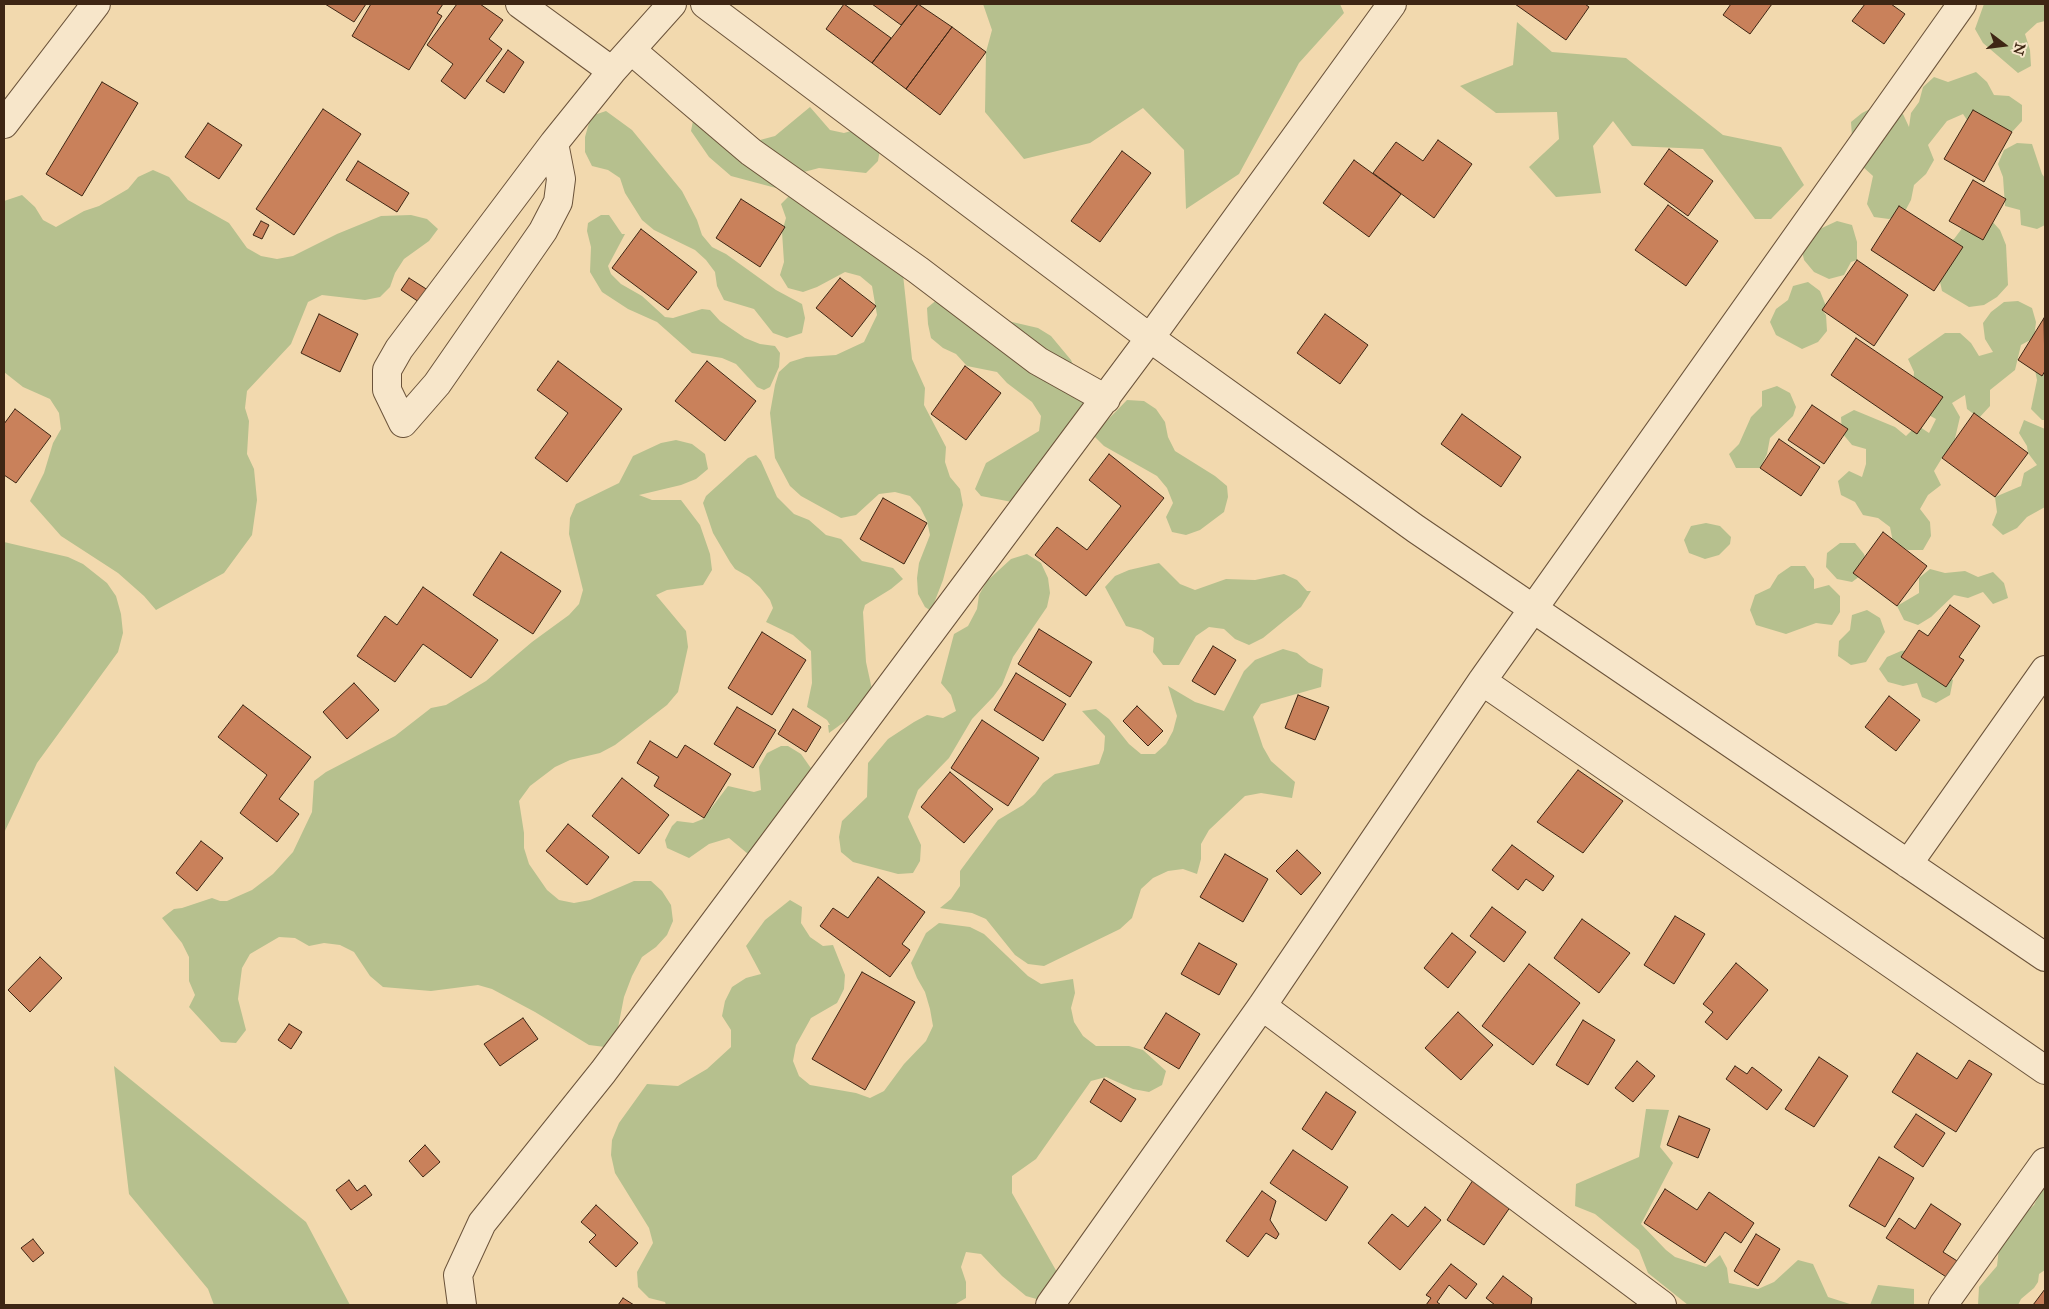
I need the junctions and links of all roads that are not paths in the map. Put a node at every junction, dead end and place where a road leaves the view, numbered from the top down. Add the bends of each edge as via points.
1 (96, 4) edge
2 (520, 4) edge
3 (672, 4) edge
4 (705, 4) edge
5 (1392, 4) edge
6 (1962, 4) edge
7 (631, 50) junction
8 (612, 71) junction
9 (4, 124) edge
10 (554, 143) junction
11 (1150, 338) junction
12 (1106, 399) junction
13 (1534, 610) junction
14 (2045, 670) edge
15 (1482, 682) junction
16 (1908, 864) junction
17 (2045, 957) edge
18 (1262, 1006) junction
19 (2045, 1070) edge
20 (2045, 1162) edge
21 (462, 1305) edge
22 (1050, 1305) edge
23 (1662, 1305) edge
24 (1943, 1305) edge

1 - 9 street
2 - 8 street
3 - 7 street
4 - 11 street
5 - 11 street
6 - 13 street
7 - 8 street
7 - 12 street via 751,152 918,270 1038,361
8 - 10 street
10 - 10 street via 399,349 388,370 387,390 403,423 437,384 558,202 561,179
11 - 12 street
11 - 13 street via 1416,530
12 - 21 street via 603,1072 482,1223 458,1275
13 - 15 street
13 - 16 street
14 - 16 street
15 - 18 street
15 - 19 street
16 - 17 street
18 - 22 street
18 - 23 street
20 - 24 street

